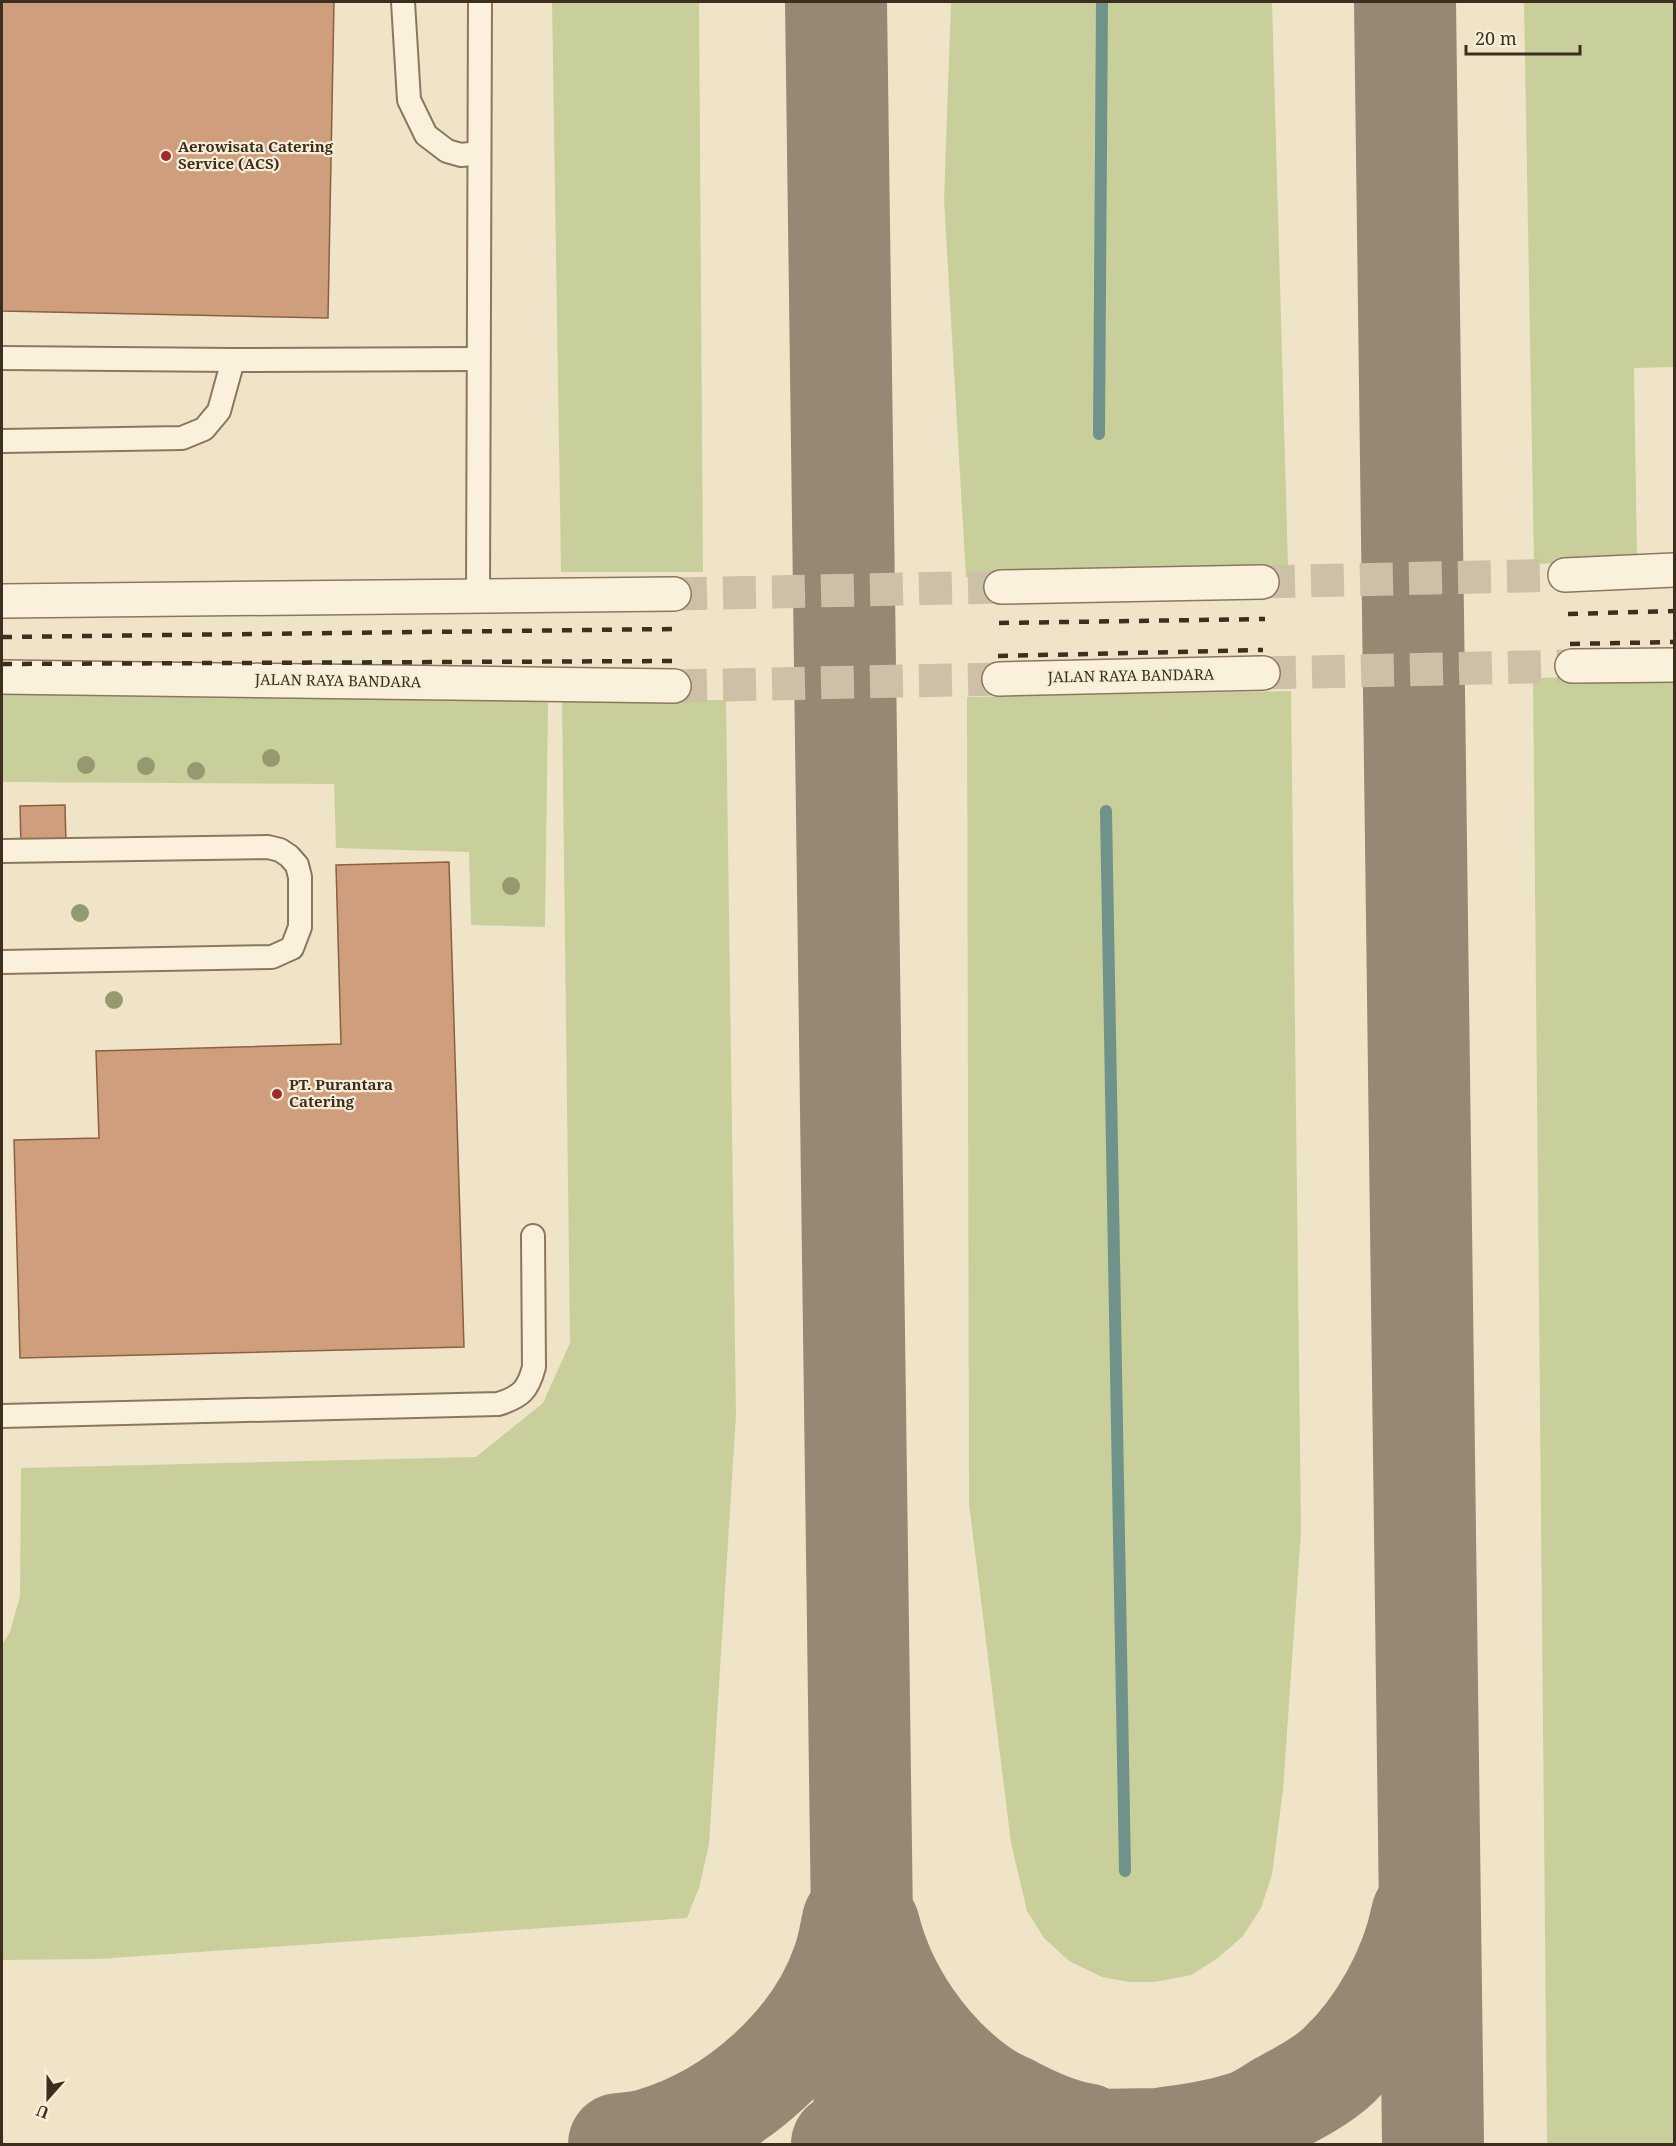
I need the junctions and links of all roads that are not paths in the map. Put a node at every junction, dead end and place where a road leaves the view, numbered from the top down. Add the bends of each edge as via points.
1 (403, 2) edge
2 (480, 2) edge
3 (479, 153) junction
4 (2, 358) edge
5 (478, 358) junction
6 (233, 360) junction
7 (2, 441) edge
8 (1674, 570) edge
9 (1565, 575) tunnel mouth
10 (1262, 582) tunnel mouth
11 (1001, 587) tunnel mouth
12 (674, 594) tunnel mouth
13 (478, 596) junction
14 (2, 601) edge
15 (1674, 665) edge
16 (1572, 666) tunnel mouth
17 (1263, 673) tunnel mouth
18 (2, 677) edge
19 (999, 679) tunnel mouth
20 (675, 686) tunnel mouth
21 (2, 851) edge
22 (2, 962) edge
23 (533, 1236) dead end
24 (2, 1416) edge

1 - 3 lane via 410,100 426,135 447,151
2 - 3 lane
3 - 5 lane
4 - 6 lane
5 - 6 lane
5 - 13 lane
6 - 7 lane via 219,411 204,429 182,438
8 - 9 street
10 - 11 street
12 - 13 street
13 - 14 street
15 - 16 street
17 - 19 street, JALAN RAYA BANDARA
18 - 20 street, JALAN RAYA BANDARA
21 - 22 lane via 268,847 280,850 297,865 300,927 292,948 272,957
23 - 24 lane via 534,1367 529,1384 514,1399 498,1404

